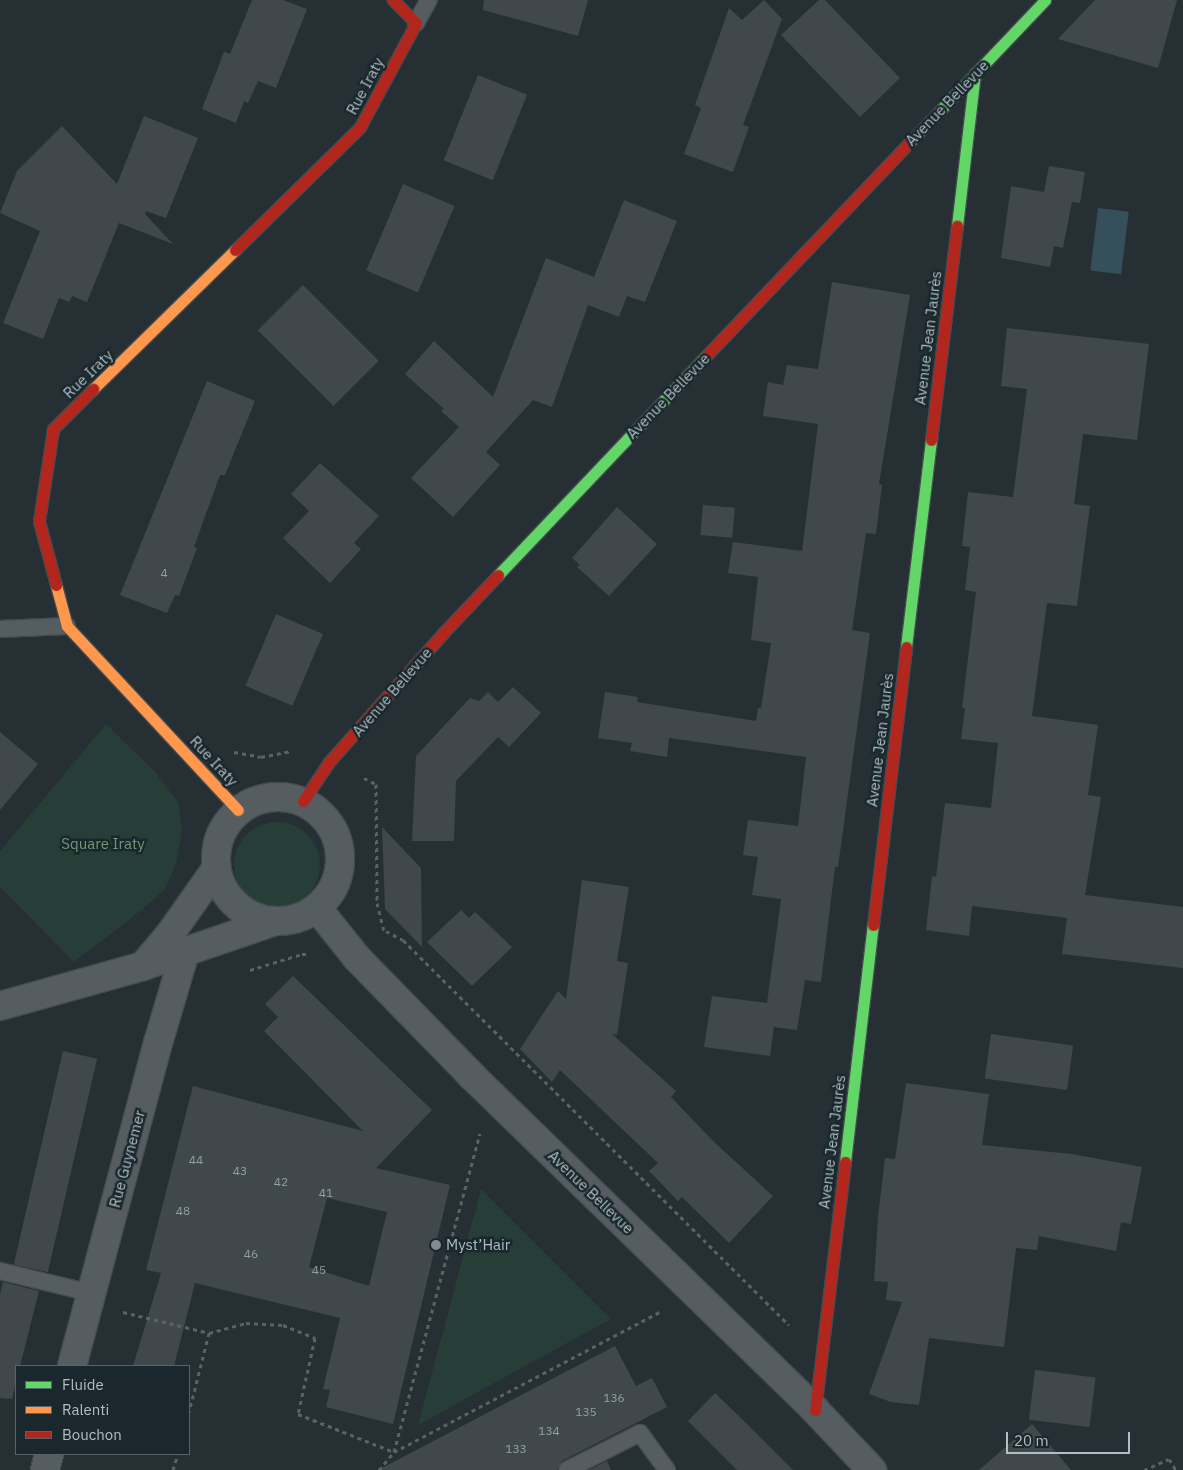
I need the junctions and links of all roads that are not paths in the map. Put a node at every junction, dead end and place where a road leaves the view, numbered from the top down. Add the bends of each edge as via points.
1 (393, 0) edge
2 (429, 0) edge
3 (1044, 0) edge
4 (416, 23) junction
5 (975, 73) junction
6 (67, 626) junction
7 (0, 629) edge
8 (303, 801) junction
9 (238, 810) junction
10 (216, 869) junction
11 (317, 908) junction
12 (275, 921) junction
13 (186, 952) junction
14 (144, 966) junction
15 (0, 1006) edge
16 (0, 1271) edge
17 (90, 1298) junction
18 (72, 1365) edge
19 (815, 1410) junction
20 (49, 1455) edge
21 (44, 1470) edge
22 (567, 1470) edge
23 (667, 1470) edge
24 (872, 1470) edge

1 - 4 street
2 - 4 lane
3 - 5 street, Avenue Bellevue
4 - 6 street, Rue Iraty via 360,128 53,429 39,521
5 - 8 street, Avenue Bellevue via 443,633 329,762
5 - 19 street, Avenue Jean Jaurès
6 - 7 lane
6 - 9 street, Rue Iraty
8 - 9 street via 269,797
8 - 11 street via 321,812 334,830 340,850 339,872 331,892
9 - 10 street via 225,824 217,843
10 - 12 street via 230,899 244,912 262,920
10 - 14 street
11 - 12 street via 300,917
11 - 19 street, Avenue Bellevue via 357,958 490,1094
12 - 13 street
13 - 14 street
13 - 17 street, Rue Guynemer via 158,1043
14 - 15 street
16 - 17 lane
17 - 18 street, Rue Guynemer
19 - 24 street, Avenue Bellevue
20 - 21 street
22 - 23 lane via 640,1433

